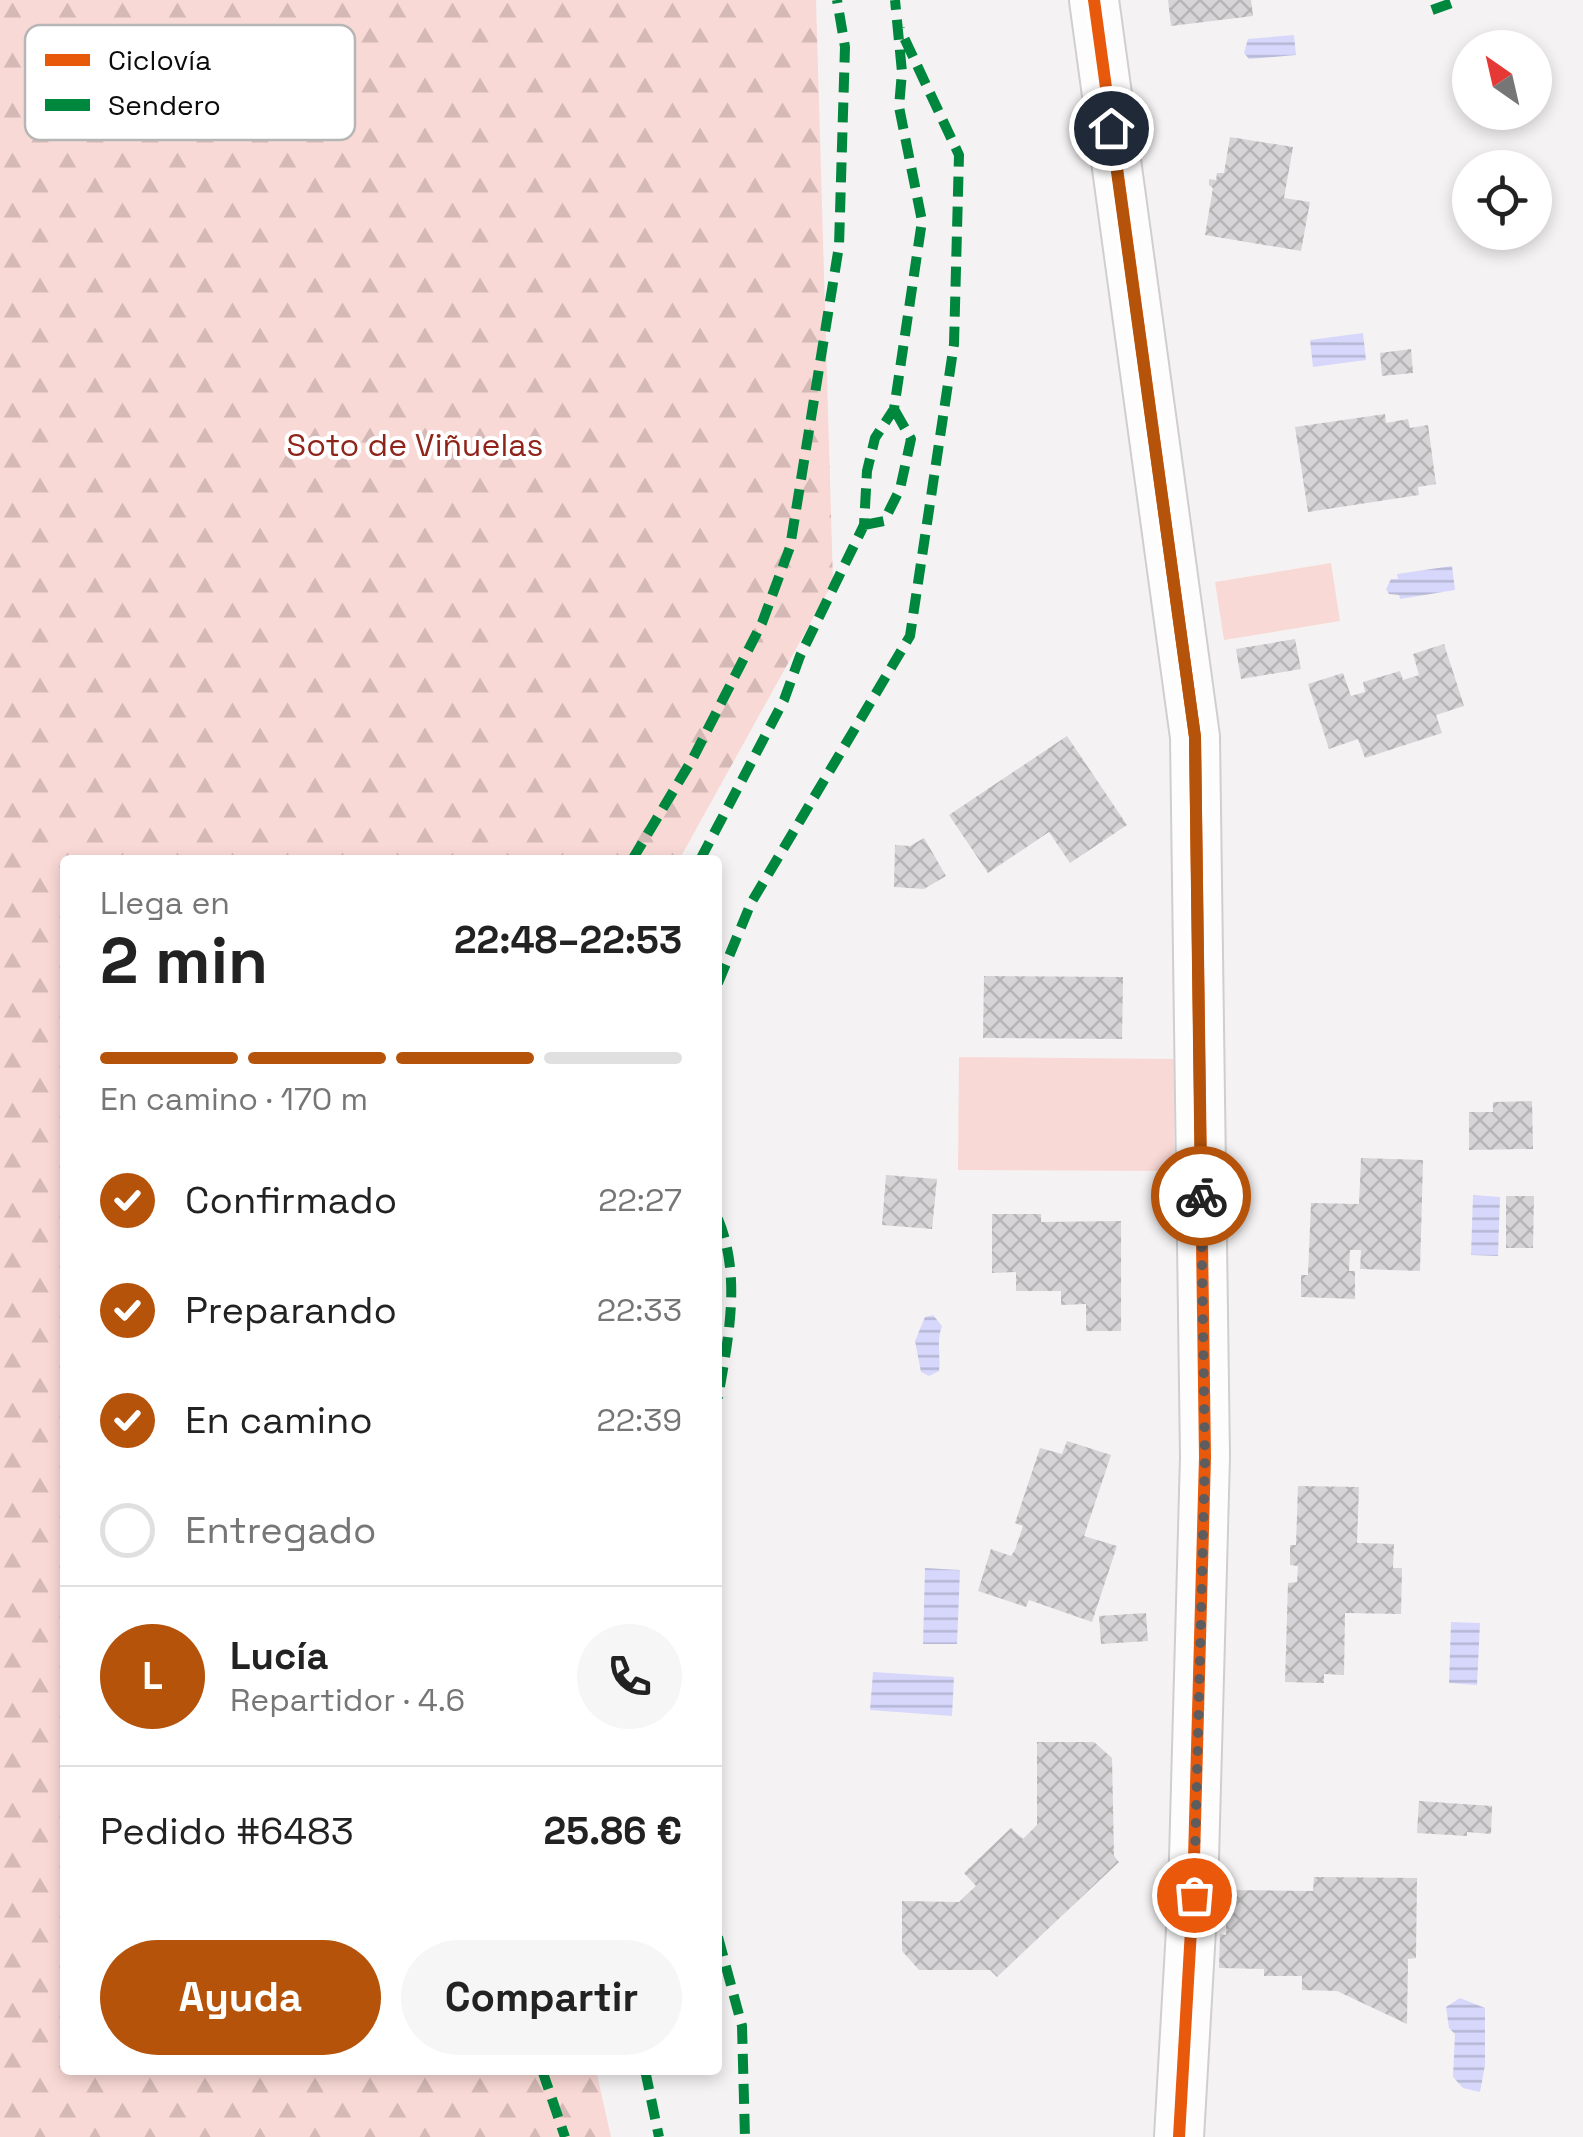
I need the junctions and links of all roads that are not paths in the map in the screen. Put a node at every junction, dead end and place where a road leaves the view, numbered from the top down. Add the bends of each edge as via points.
1 (1094, 0) edge
2 (1179, 2137) edge

1 - 2 street via 1195,737 1205,1457 1194,1895

